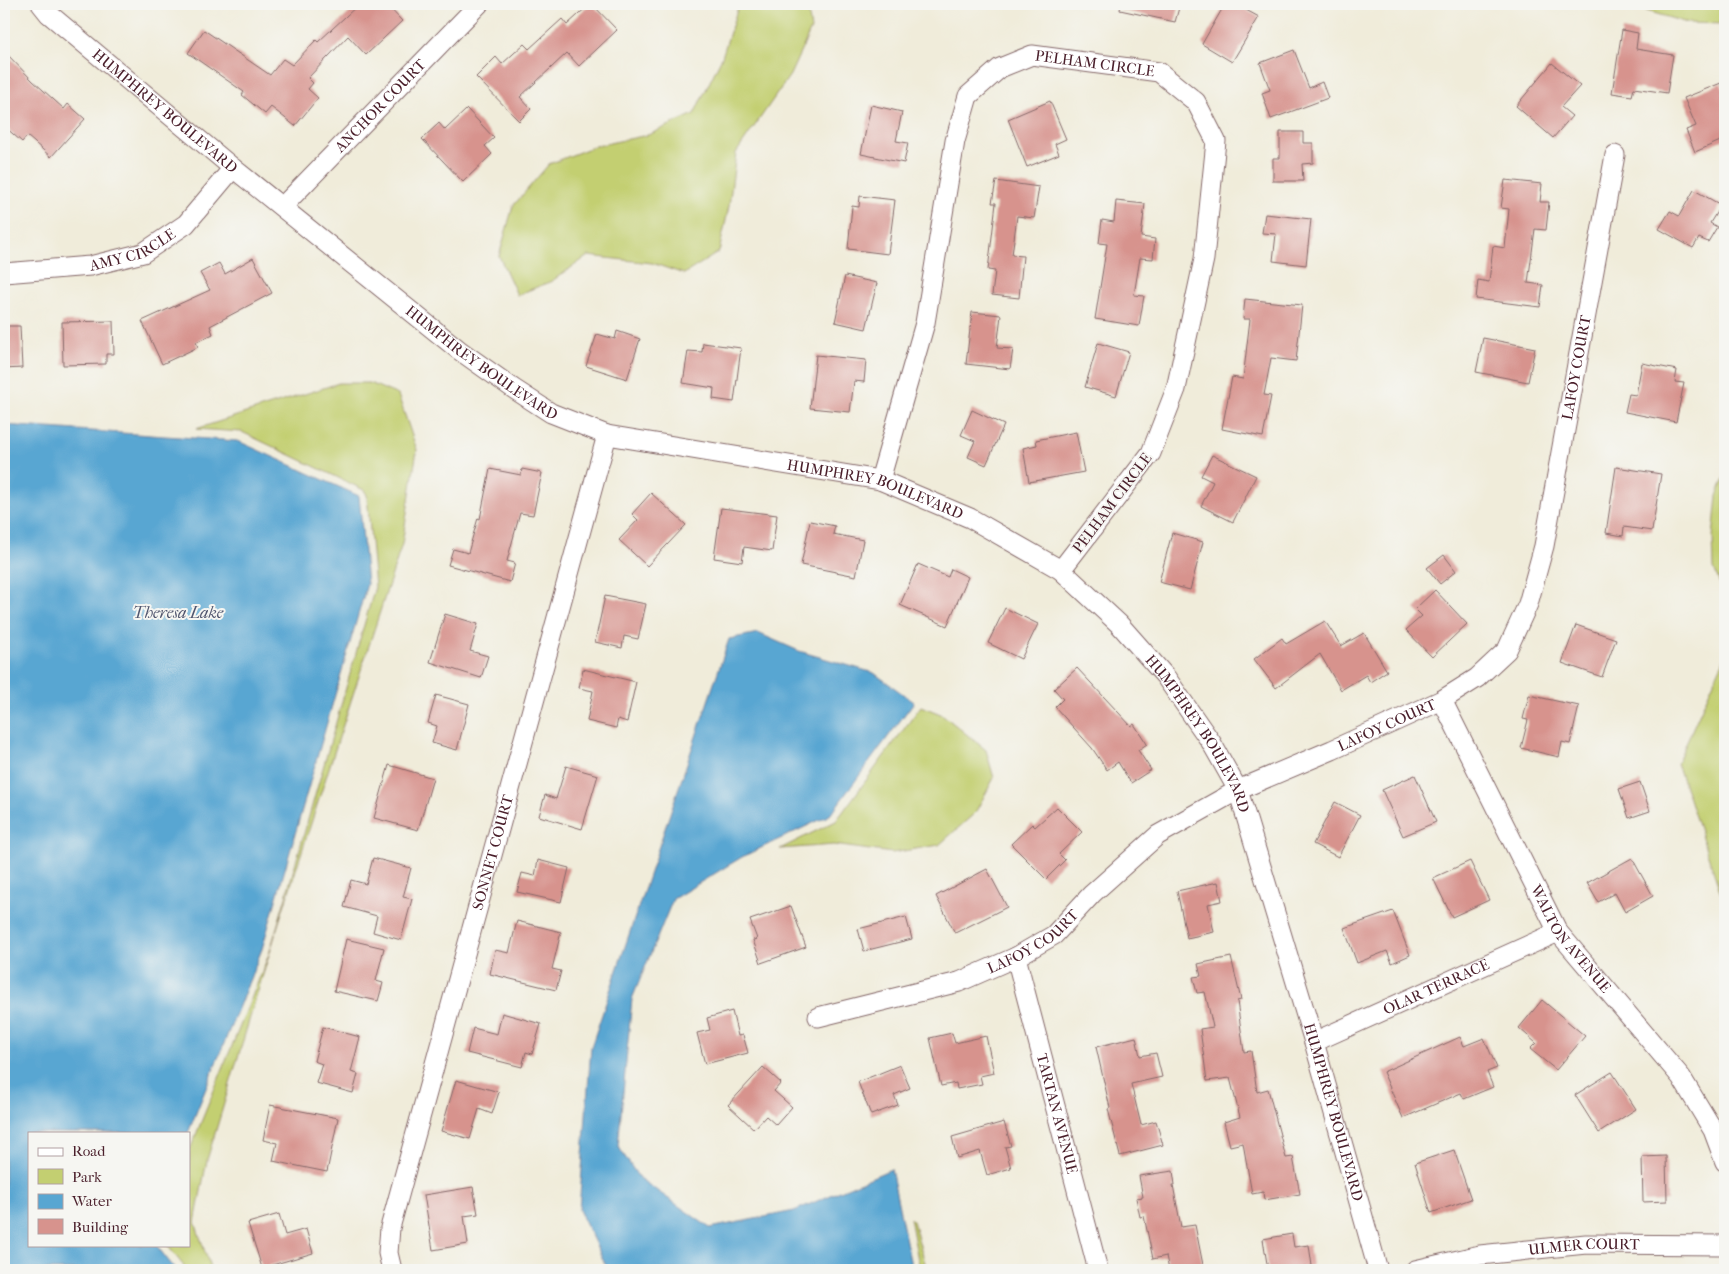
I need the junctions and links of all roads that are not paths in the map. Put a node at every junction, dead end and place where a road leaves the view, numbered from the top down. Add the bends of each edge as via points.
1 (41, 4) edge
2 (478, 4) edge
3 (1615, 155) dead end
4 (233, 168) junction
5 (282, 207) junction
6 (4, 273) edge
7 (607, 435) junction
8 (880, 480) junction
9 (1061, 570) junction
10 (1442, 700) junction
11 (1238, 790) junction
12 (1558, 932) junction
13 (1016, 957) junction
14 (818, 1017) dead end
15 (1314, 1042) junction
16 (1725, 1162) edge
17 (1725, 1245) edge
18 (392, 1270) edge
19 (1098, 1270) edge
20 (1378, 1270) edge
21 (1415, 1270) edge

1 - 4 street, HUMPHREY BOULEVARD
2 - 5 street, ANCHOR COURT
3 - 10 street, LAFOY COURT via 1544,546 1528,604 1507,650 1477,678
4 - 5 street, HUMPHREY BOULEVARD
4 - 6 street, AMY CIRCLE via 186,224 143,253 90,266
5 - 7 street, HUMPHREY BOULEVARD via 506,384 551,413
7 - 8 street, HUMPHREY BOULEVARD
7 - 18 street, SONNET COURT via 390,1228 388,1253
8 - 9 street, HUMPHREY BOULEVARD via 970,518
8 - 9 street, PELHAM CIRCLE via 925,323 955,141 968,96 1000,68 1032,55 1159,72 1196,102 1216,141 1204,259 1176,389 1151,453
9 - 11 street, HUMPHREY BOULEVARD via 1119,624 1165,676 1211,742
10 - 11 street, LAFOY COURT
10 - 12 street, WALTON AVENUE
11 - 13 street, LAFOY COURT via 1158,834 1092,894 1054,935
11 - 15 street, HUMPHREY BOULEVARD
12 - 15 street, OLAR TERRACE
12 - 16 street, WALTON AVENUE via 1681,1076 1713,1130
13 - 14 street, LAFOY COURT via 959,982
13 - 19 street, TARTAN AVENUE
15 - 20 street, HUMPHREY BOULEVARD
17 - 21 street, ULMER COURT via 1586,1244 1480,1255

